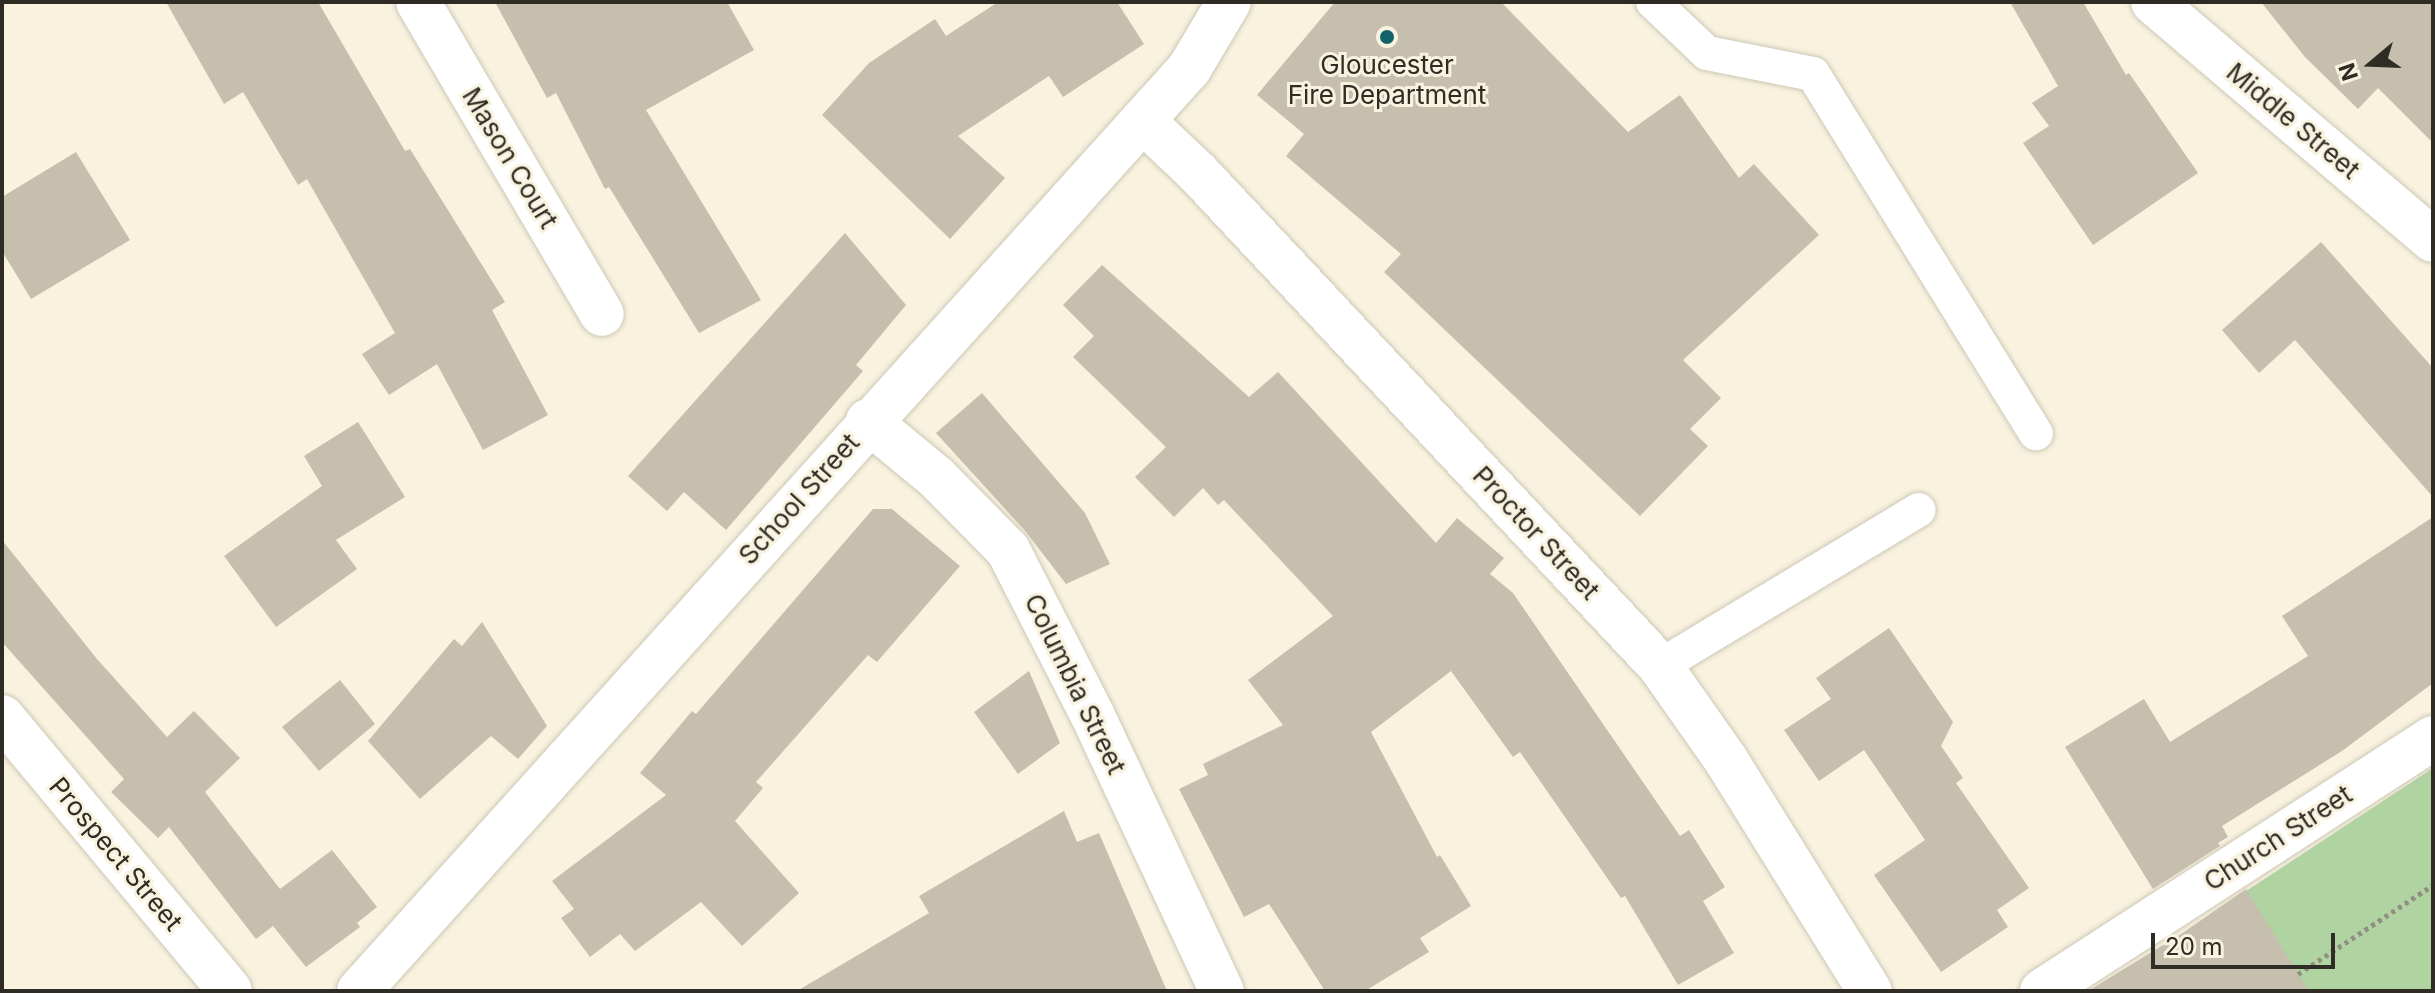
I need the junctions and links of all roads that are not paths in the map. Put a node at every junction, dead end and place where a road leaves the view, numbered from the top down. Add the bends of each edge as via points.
1 (418, 2) edge
2 (1229, 2) edge
3 (1653, 2) edge
4 (2153, 2) edge
5 (1143, 121) junction
6 (2433, 240) edge
7 (602, 314) dead end
8 (868, 421) junction
9 (2036, 434) dead end
10 (1919, 510) dead end
11 (1660, 666) junction
12 (2, 717) edge
13 (2433, 738) edge
14 (230, 991) edge
15 (359, 991) edge
16 (1222, 991) edge
17 (1870, 991) edge
18 (2042, 991) edge

1 - 7 street, Mason Court
2 - 5 street, School Street via 1189,69
3 - 9 lane via 1707,53 1813,74
4 - 6 street, Middle Street
5 - 8 street, School Street
5 - 11 street, Proctor Street via 1198,173
8 - 15 street, School Street
8 - 16 street, Columbia Street via 936,477 1008,550
10 - 11 lane
11 - 17 street, Proctor Street via 1726,760
12 - 14 street, Prospect Street
13 - 18 street, Church Street

